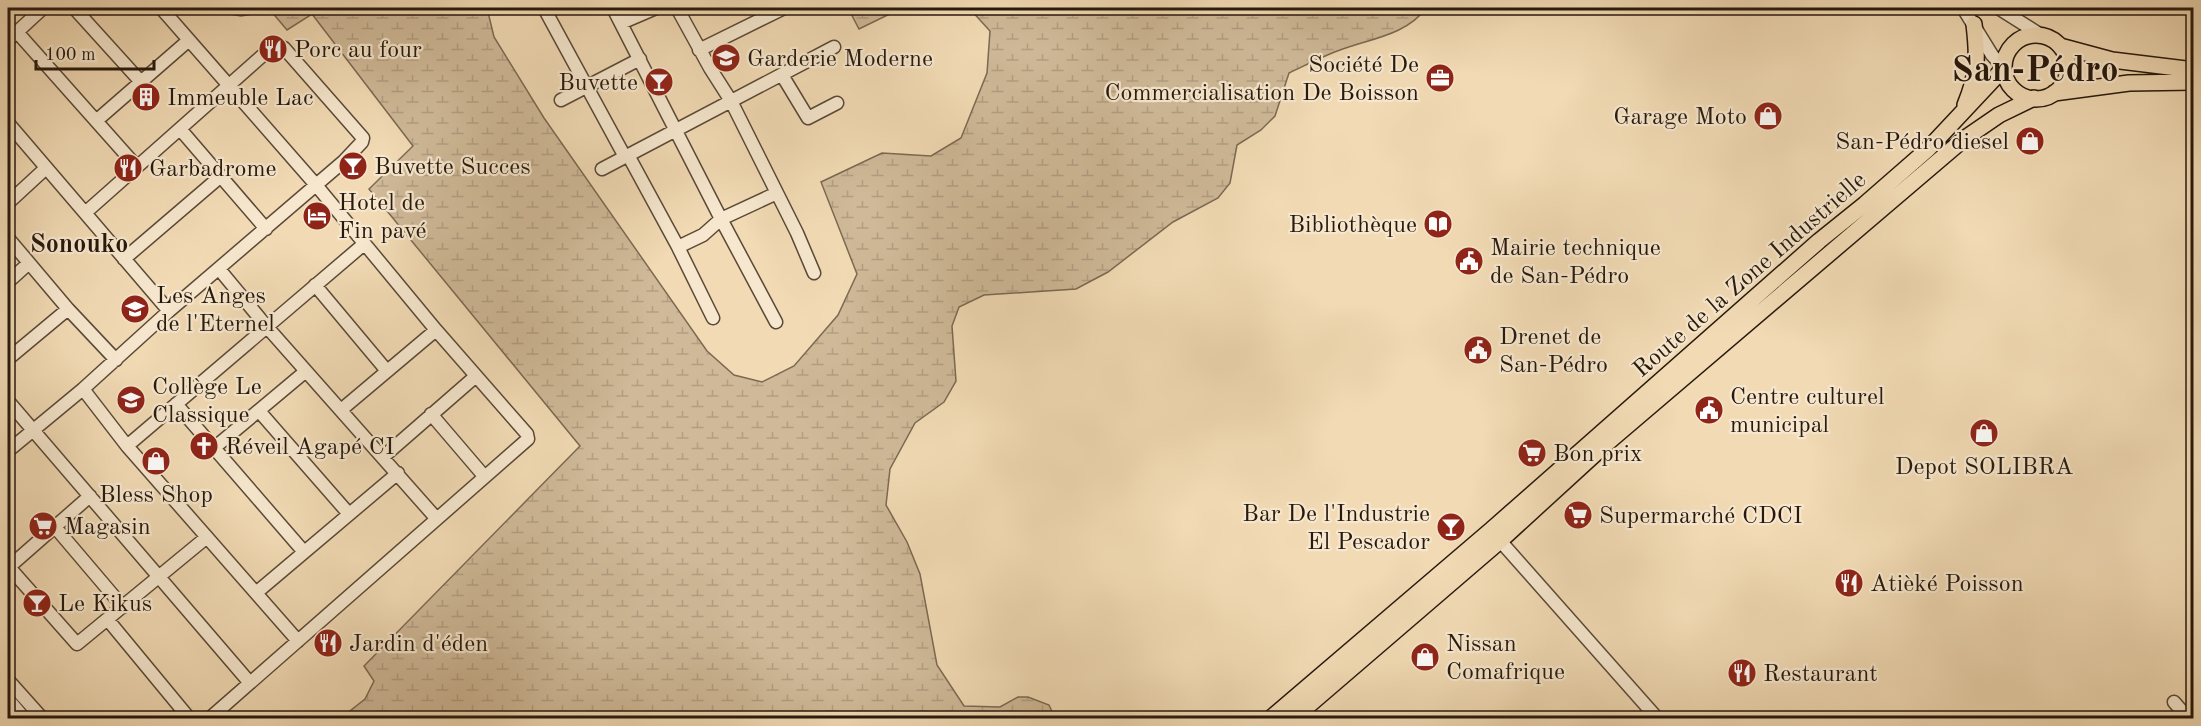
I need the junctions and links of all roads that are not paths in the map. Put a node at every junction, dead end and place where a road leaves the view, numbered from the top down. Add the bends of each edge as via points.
1 (43, 8) edge
2 (74, 8) edge
3 (161, 8) edge
4 (544, 8) edge
5 (613, 8) edge
6 (656, 8) edge
7 (677, 8) edge
8 (784, 8) edge
9 (1963, 8) edge
10 (1998, 8) edge
11 (621, 23) junction
12 (1974, 24) junction
13 (2041, 35) junction
14 (12, 36) edge
15 (189, 40) junction
16 (2060, 46) junction
17 (834, 47) dead end
18 (699, 50) junction
19 (640, 59) junction
20 (2004, 68) junction
21 (2193, 70) edge
22 (782, 75) junction
23 (141, 82) junction
24 (2193, 82) edge
25 (230, 86) junction
26 (588, 88) junction
27 (2054, 93) junction
28 (2034, 99) junction
29 (561, 100) dead end
30 (731, 101) junction
31 (837, 104) dead end
32 (1961, 115) junction
33 (96, 121) junction
34 (8, 123) edge
35 (180, 129) junction
36 (675, 131) junction
37 (627, 156) junction
38 (137, 167) junction
39 (46, 168) junction
40 (602, 169) dead end
41 (221, 176) junction
42 (316, 184) junction
43 (777, 193) junction
44 (8, 203) edge
45 (85, 213) junction
46 (721, 219) junction
47 (266, 229) junction
48 (8, 238) edge
49 (364, 243) junction
50 (678, 247) junction
51 (124, 259) junction
52 (29, 263) junction
53 (219, 269) junction
54 (814, 273) dead end
55 (8, 282) edge
56 (315, 285) junction
57 (68, 309) junction
58 (169, 311) junction
59 (713, 318) dead end
60 (776, 322) dead end
61 (267, 327) junction
62 (436, 330) junction
63 (8, 359) edge
64 (116, 360) junction
65 (306, 371) junction
66 (387, 371) junction
67 (476, 376) junction
68 (83, 389) junction
69 (8, 401) edge
70 (176, 404) junction
71 (341, 410) junction
72 (259, 411) junction
73 (431, 414) junction
74 (33, 430) junction
75 (127, 446) junction
76 (214, 448) junction
77 (8, 451) edge
78 (383, 457) junction
79 (398, 473) junction
80 (484, 476) junction
81 (90, 496) junction
82 (349, 514) junction
83 (436, 518) junction
84 (55, 527) junction
85 (1495, 535) junction
86 (207, 537) junction
87 (304, 552) junction
88 (8, 566) edge
89 (159, 578) junction
90 (256, 593) junction
91 (123, 607) junction
92 (108, 620) junction
93 (298, 641) junction
94 (8, 680) edge
95 (250, 683) junction
96 (2174, 702) dead end
97 (9, 704) edge
98 (24, 718) edge
99 (42, 718) edge
100 (189, 718) edge
101 (210, 718) edge
102 (1271, 718) edge
103 (1294, 718) edge
104 (1657, 718) edge
105 (2188, 718) edge

1 - 14 street
2 - 23 street
3 - 15 street
4 - 26 street
5 - 11 street
6 - 11 street
7 - 18 street
8 - 18 street
9 - 12 street
10 - 13 street
11 - 19 street
12 - 20 street
12 - 32 main road via 1978,65
13 - 16 main road
13 - 20 main road via 2017,41 2006,56
14 - 33 street
15 - 23 street
15 - 25 street
16 - 21 main road via 2112,60
16 - 27 main road via 2067,68
17 - 22 street
18 - 30 street
19 - 26 street
19 - 36 street
20 - 28 main road via 2013,89
20 - 32 main road, Route de la Zone Industrielle
22 - 30 street
22 - 31 street via 808,118
23 - 33 street
24 - 27 main road via 2129,83
25 - 35 street
25 - 42 street
25 - 42 street via 272,46 279,46 356,129 362,142
26 - 29 street
26 - 37 street
27 - 28 main road
28 - 85 main road, Route de la Zone Industrielle via 1999,115 1964,139
30 - 36 street
30 - 43 street
32 - 85 main road, Route de la Zone Industrielle via 1928,149 1819,241
33 - 38 street
34 - 39 street
35 - 38 street
35 - 41 street
36 - 37 street
36 - 46 street
37 - 40 street
37 - 50 street
38 - 45 street
39 - 44 street
39 - 45 street
41 - 47 street
41 - 51 street
42 - 47 street
42 - 49 street
43 - 46 street
43 - 54 street
45 - 51 street
46 - 50 street via 703,235
46 - 60 street
47 - 53 street
48 - 52 street
49 - 56 street
49 - 62 street
50 - 59 street
51 - 58 street
52 - 55 street
52 - 57 street
53 - 58 street
53 - 61 street
56 - 61 street
56 - 66 street
57 - 63 street
57 - 64 street
58 - 64 street
61 - 65 street
61 - 70 street
62 - 66 street
62 - 67 street
64 - 68 street
65 - 71 street
65 - 72 street
66 - 71 street
67 - 73 street
67 - 80 street via 528,438
68 - 74 street
68 - 75 street
69 - 74 street
70 - 75 street
70 - 76 street
71 - 78 street
72 - 76 street
72 - 82 street
73 - 78 street
73 - 80 street
74 - 77 street
74 - 81 street
75 - 86 street
76 - 87 street
78 - 79 street
79 - 82 street
79 - 83 street
80 - 83 street
81 - 84 street
81 - 89 street
82 - 87 street
83 - 93 street
84 - 88 street
84 - 91 street
85 - 102 main road, Route de la Zone Industrielle
85 - 103 main road, Route de la Zone Industrielle
85 - 104 street
86 - 89 street
86 - 90 street
87 - 90 street
88 - 92 street via 75,643
89 - 91 street
89 - 95 street
90 - 93 street
91 - 92 street
92 - 100 street
93 - 95 street
94 - 99 street
95 - 101 street
96 - 105 street
97 - 98 street

